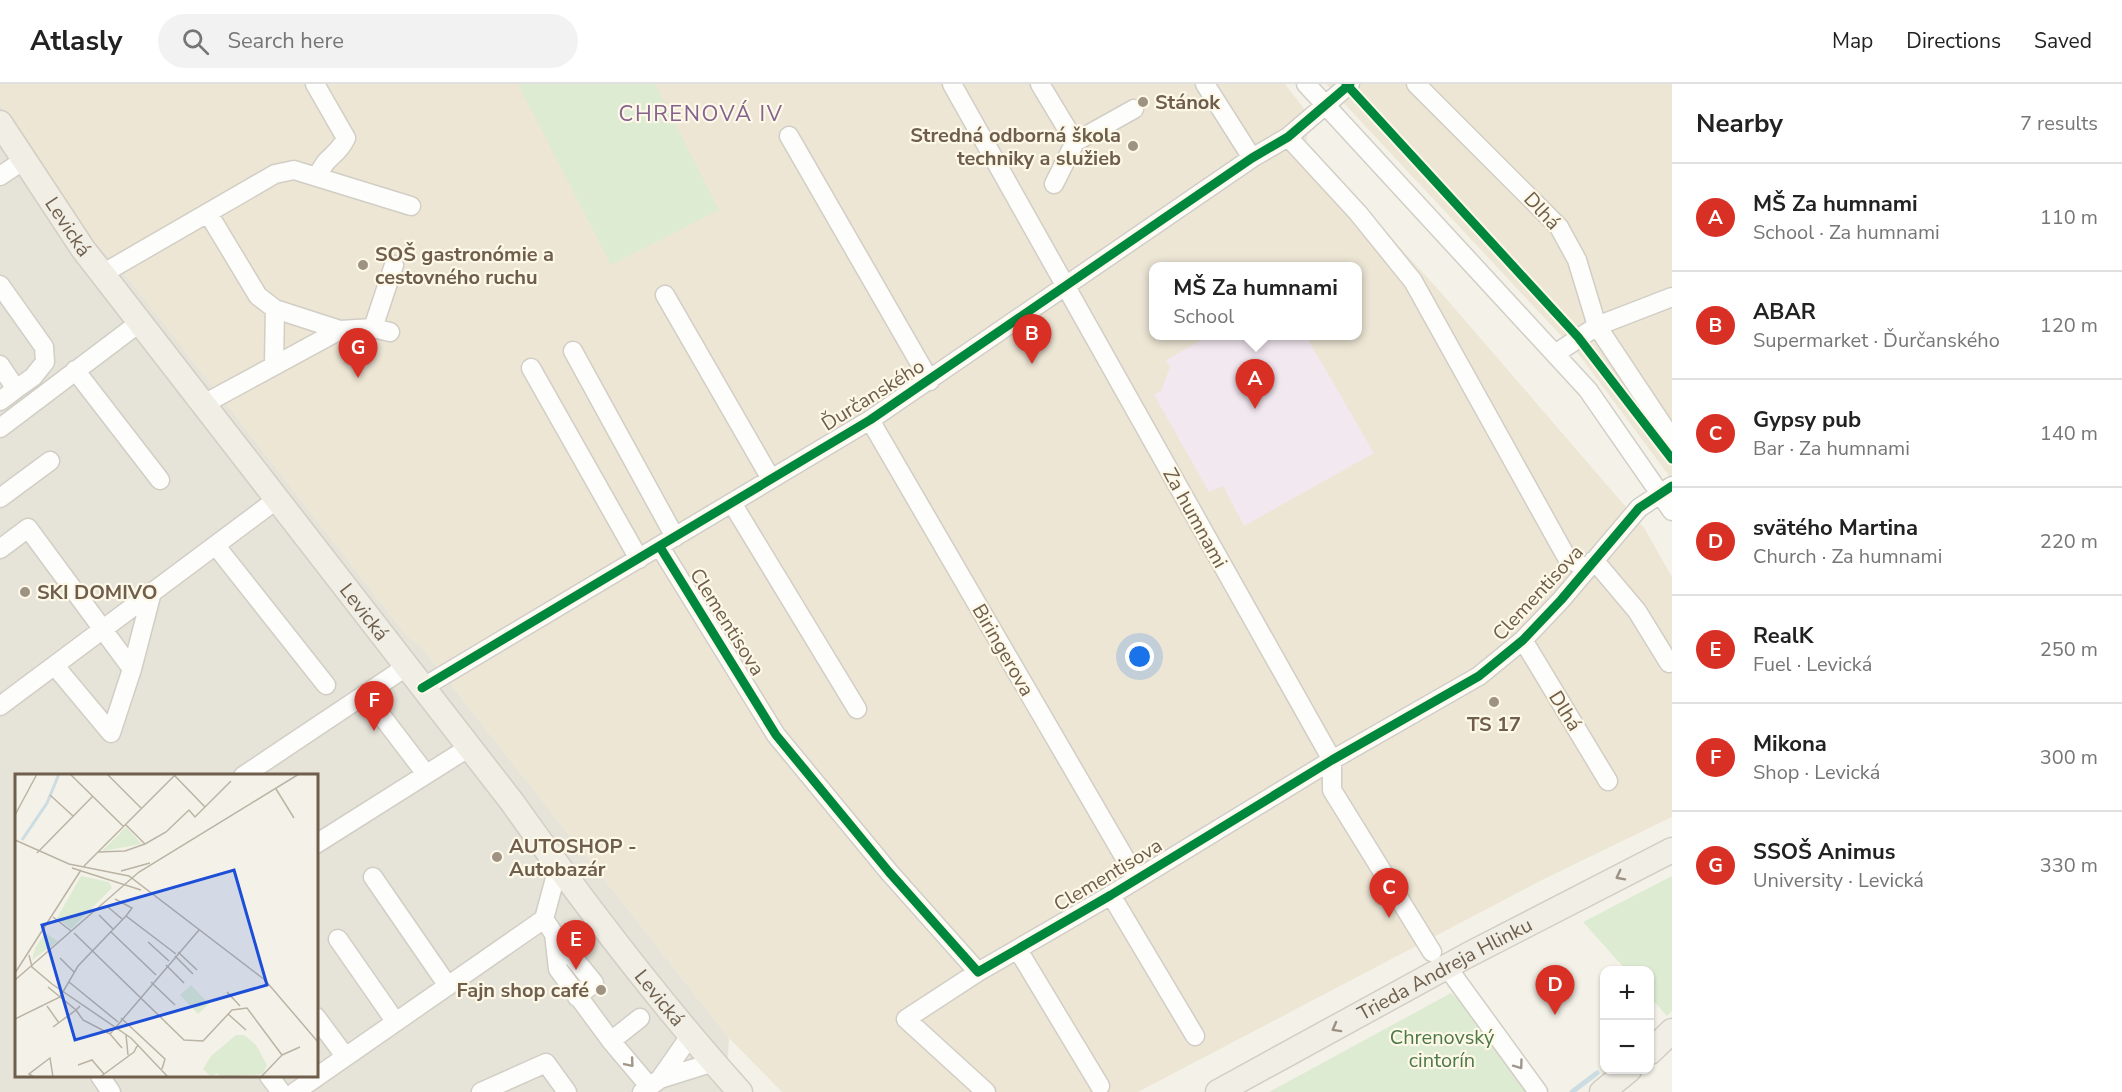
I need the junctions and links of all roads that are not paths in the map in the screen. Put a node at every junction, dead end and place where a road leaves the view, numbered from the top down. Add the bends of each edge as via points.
1 (315, 84) edge
2 (952, 84) edge
3 (1040, 84) edge
4 (1205, 84) edge
5 (1306, 84) edge
6 (1350, 84) edge
7 (1416, 84) edge
8 (1324, 106) junction
9 (1134, 109) dead end
10 (2, 132) edge
11 (789, 136) dead end
12 (1288, 137) junction
13 (1075, 142) junction
14 (1252, 158) junction
15 (24, 160) junction
16 (0, 176) edge
17 (318, 176) junction
18 (1054, 184) dead end
19 (411, 206) dead end
20 (208, 213) junction
21 (393, 265) dead end
22 (102, 274) junction
23 (0, 285) edge
24 (1067, 287) junction
25 (665, 295) dead end
26 (1672, 297) edge
27 (275, 309) junction
28 (139, 323) junction
29 (1597, 326) junction
30 (340, 330) junction
31 (573, 351) dead end
32 (1555, 354) junction
33 (0, 365) edge
34 (274, 365) junction
35 (531, 368) dead end
36 (75, 370) junction
37 (930, 381) junction
38 (16, 389) junction
39 (213, 399) dead end
40 (0, 400) edge
41 (870, 420) junction
42 (0, 428) edge
43 (1672, 439) edge
44 (50, 461) dead end
45 (771, 479) junction
46 (160, 480) dead end
47 (1666, 489) edge
48 (0, 498) edge
49 (276, 500) junction
50 (732, 503) junction
51 (1672, 511) edge
52 (667, 542) junction
53 (216, 546) junction
54 (0, 549) edge
55 (639, 559) junction
56 (1590, 564) junction
57 (151, 596) junction
58 (104, 630) junction
59 (1523, 640) junction
60 (1670, 663) dead end
61 (56, 666) junction
62 (406, 667) junction
63 (132, 669) junction
64 (326, 686) dead end
65 (422, 688) junction
66 (365, 694) junction
67 (0, 706) edge
68 (857, 709) dead end
69 (468, 748) junction
70 (1332, 760) junction
71 (246, 774) edge
72 (426, 774) junction
73 (1608, 781) dead end
74 (318, 843) edge
75 (1672, 850) edge
76 (558, 867) junction
77 (374, 877) dead end
78 (1137, 879) junction
79 (1111, 895) junction
80 (549, 927) junction
81 (338, 939) dead end
82 (1018, 950) junction
83 (1439, 960) junction
84 (978, 972) junction
85 (448, 986) junction
86 (639, 1017) dead end
87 (318, 1020) edge
88 (396, 1021) junction
89 (1672, 1031) edge
90 (690, 1036) junction
91 (1195, 1036) dead end
92 (611, 1041) junction
93 (1654, 1048) edge
94 (345, 1056) junction
95 (714, 1062) junction
96 (1624, 1074) edge
97 (318, 1075) edge
98 (101, 1077) edge
99 (270, 1077) edge
100 (316, 1077) edge
101 (650, 1086) edge
102 (1100, 1086) dead end
103 (111, 1092) edge
104 (281, 1092) edge
105 (295, 1092) edge
106 (481, 1092) edge
107 (567, 1092) edge
108 (740, 1092) edge
109 (986, 1092) edge
110 (1218, 1092) edge
111 (1538, 1092) edge
112 (1602, 1092) edge

1 - 17 street via 346,138 342,147 323,162
2 - 24 street, Za humnami
3 - 13 street
4 - 14 street
5 - 8 street
6 - 8 street
7 - 29 street, Dlhá via 1559,226 1577,260
8 - 12 street, Ďurčanského
8 - 32 street
9 - 13 street
10 - 15 main road, Levická
11 - 37 street, Ďurčanského
12 - 14 street, Ďurčanského
12 - 56 street via 1358,213 1413,281 1567,558
13 - 18 street
14 - 24 street, Ďurčanského
15 - 16 street
15 - 22 main road, Levická
17 - 19 street
17 - 20 street via 294,170 275,174
20 - 22 street
20 - 27 street via 258,296
21 - 30 street via 382,330
22 - 28 main road, Levická
23 - 38 street via 44,347 45,362
24 - 37 street, Ďurčanského
24 - 70 street, Za humnami
25 - 45 street
26 - 29 street
27 - 30 street
27 - 34 street
28 - 36 street
28 - 49 main road, Levická
29 - 32 street
29 - 43 street, Dlhá
30 - 34 street
31 - 52 street, Clementisova
32 - 47 street
33 - 38 street
34 - 39 street
35 - 55 street
36 - 42 street
36 - 46 street
37 - 41 street, Ďurčanského
38 - 40 street
41 - 45 street, Ďurčanského
41 - 78 street, Biringerova
44 - 48 street
45 - 50 street, Ďurčanského
47 - 51 street
47 - 56 street, Clementisova via 1639,508
49 - 53 street
49 - 62 main road, Levická
50 - 52 street, Ďurčanského
50 - 68 street
52 - 55 street, Ďurčanského
52 - 84 street, Clementisova via 776,735
53 - 57 street
53 - 64 street
54 - 58 street via 28,528
55 - 65 street, Ďurčanského
56 - 59 street, Clementisova
56 - 60 street via 1637,611
57 - 58 street
57 - 63 street
58 - 61 street
58 - 63 street
59 - 70 street, Clementisova via 1479,676
59 - 73 street, Dlhá
61 - 63 street via 111,733
61 - 67 street
62 - 65 main road, Levická
62 - 66 street
65 - 69 main road, Levická
66 - 71 street
66 - 72 street
69 - 72 street
69 - 76 main road, Levická
70 - 78 street, Clementisova
70 - 83 street, Za humnami via 1332,790
72 - 74 street
75 -> 83 main road, Trieda Andreja Hlinku
76 - 80 street
76 - 90 main road, Levická
77 - 85 street
78 - 79 street, Clementisova
79 - 82 street, Clementisova
79 - 91 street, Clementisova
80 - 85 street
80 - 92 street via 558,969
81 - 88 street
82 - 84 street, Clementisova
82 - 102 street
83 -> 110 main road, Trieda Andreja Hlinku
83 -> 111 street, Za humnami
84 - 109 street, Clementisova via 906,1020
85 - 88 street
86 - 92 street
87 - 94 street
88 - 94 street
89 - 93 main road
90 - 95 main road, Levická
90 - 101 street
92 -> 101 street
94 - 97 street
95 - 101 street
95 - 108 main road, Levická
96 - 112 main road
98 - 103 street
99 - 104 street
100 - 105 street
106 - 107 street via 546,1063

